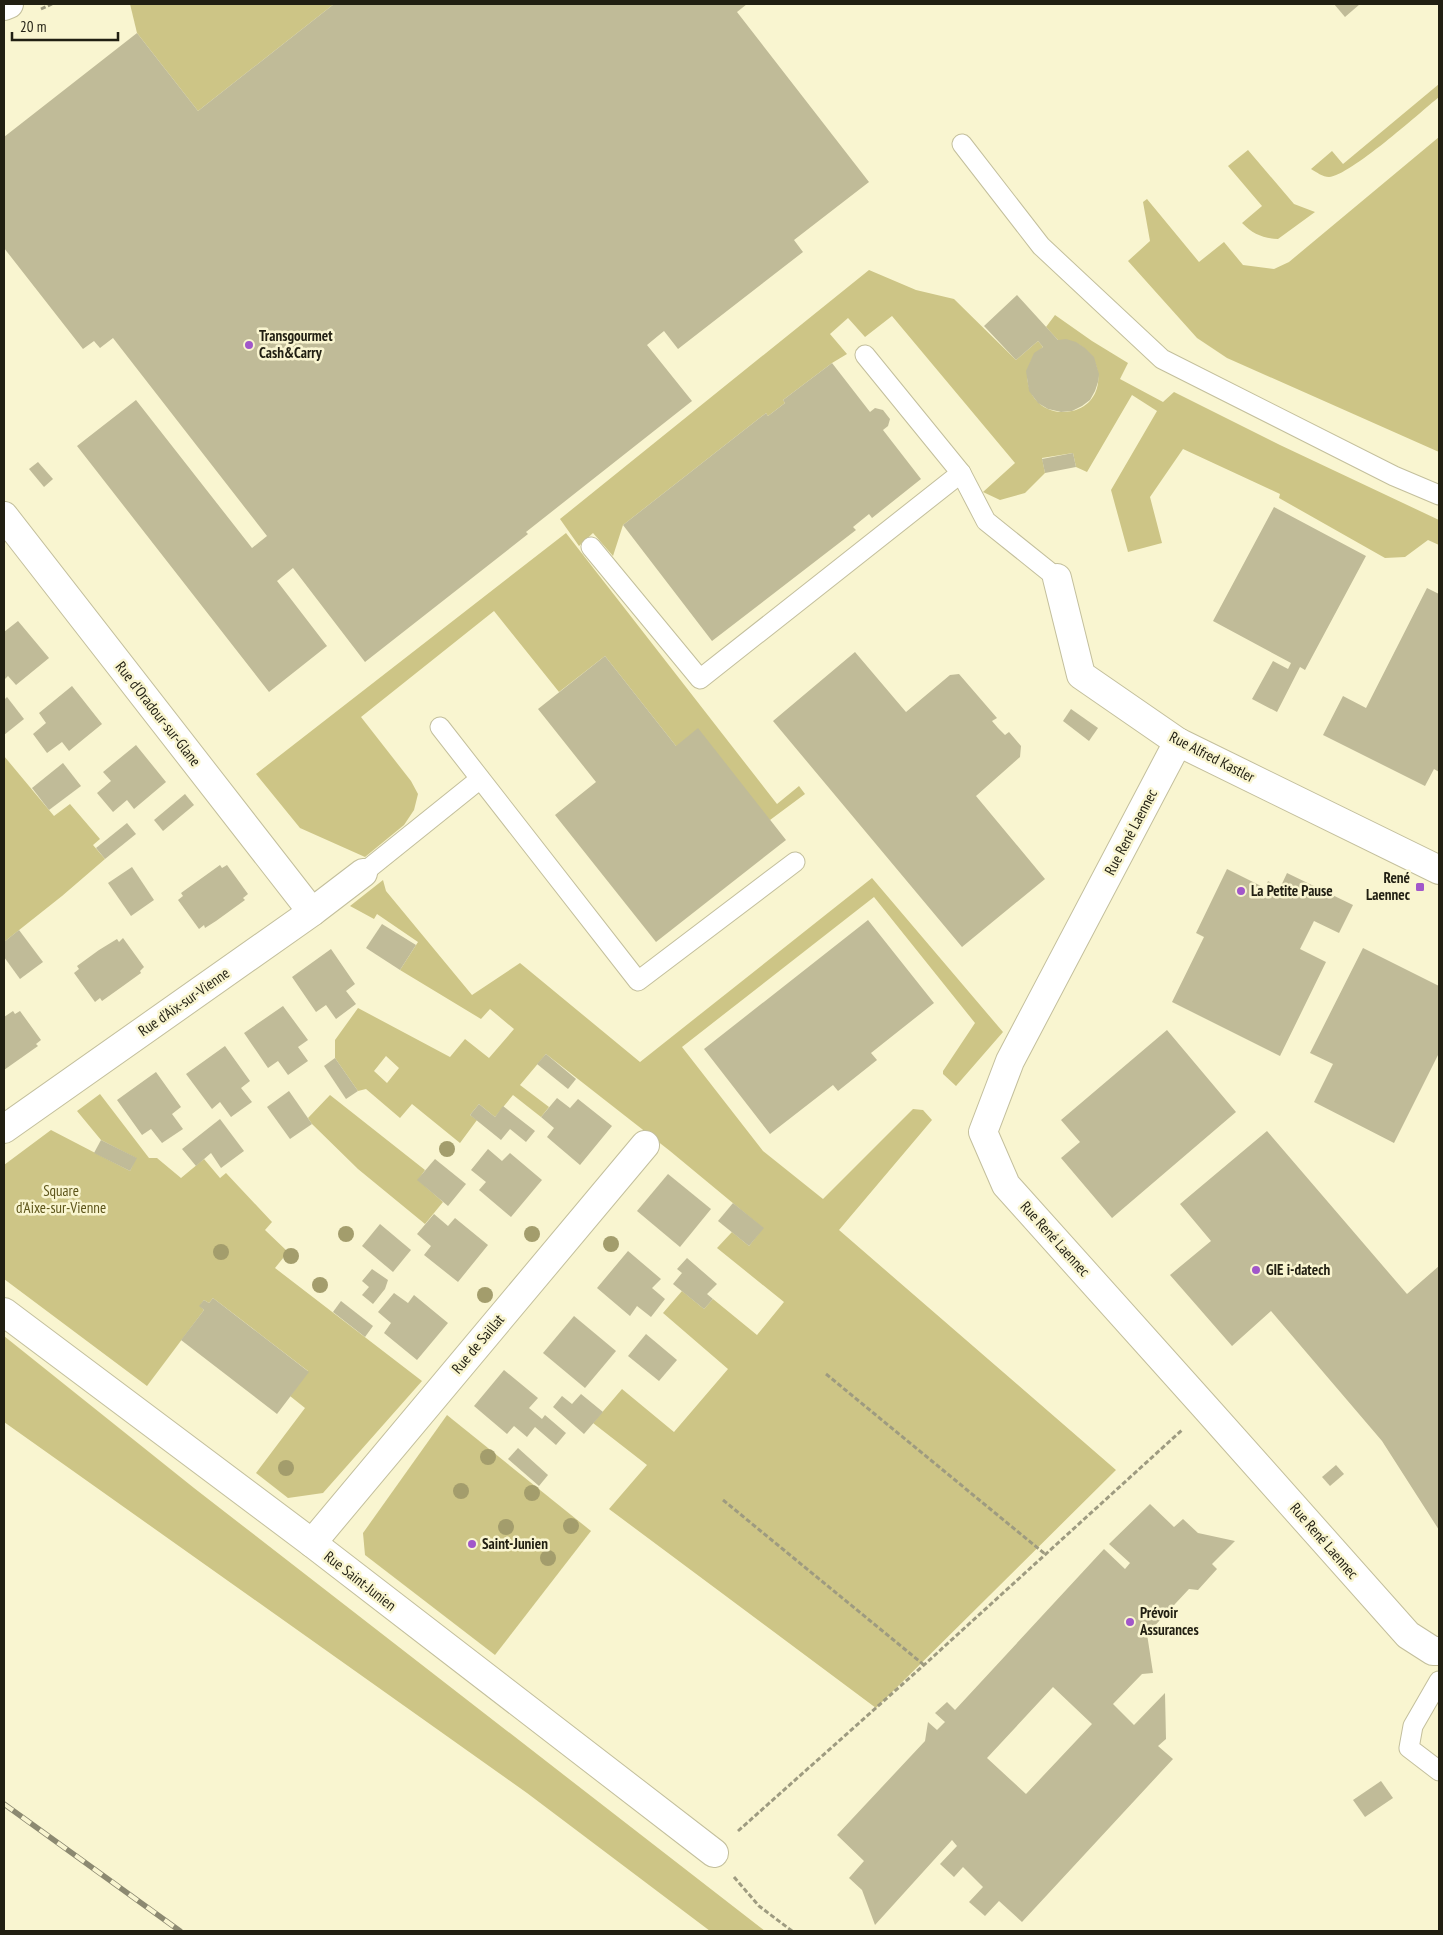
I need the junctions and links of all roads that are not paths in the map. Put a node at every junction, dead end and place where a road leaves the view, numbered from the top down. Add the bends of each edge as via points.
1 (9, 4) edge
2 (4, 6) edge
3 (962, 144) dead end
4 (865, 355) dead end
5 (961, 473) junction
6 (1439, 495) edge
7 (4, 516) edge
8 (591, 547) dead end
9 (1056, 578) joint
10 (440, 728) dead end
11 (1178, 742) junction
12 (480, 779) junction
13 (795, 862) dead end
14 (1439, 870) edge
15 (363, 873) joint
16 (312, 912) junction
17 (4, 1129) edge
18 (645, 1146) dead end
19 (4, 1312) edge
20 (312, 1544) junction
21 (1439, 1652) edge
22 (1439, 1681) edge
23 (1439, 1771) edge
24 (714, 1852) road end

1 - 2 street
3 - 6 lane via 1041,246 1162,359 1394,476
4 - 5 lane
5 - 8 lane via 700,679
5 - 9 lane via 986,521
7 - 16 street, Rue d'Oradour-sur-Glane
9 - 11 street, Rue Alfred Kastler via 1081,675
10 - 12 lane
11 - 14 street, Rue Alfred Kastler
11 - 21 street, Rue René Laennec via 1010,1061 983,1132 1006,1185 1408,1635
12 - 13 lane via 638,981
12 - 15 lane
15 - 16 street, Rue d'Aix-sur-Vienne
16 - 17 street, Rue d'Aix-sur-Vienne
18 - 20 street, Rue de Saillat
19 - 20 street, Rue Saint-Junien
20 - 24 street, Rue Saint-Junien
22 - 23 lane via 1413,1726 1409,1748

